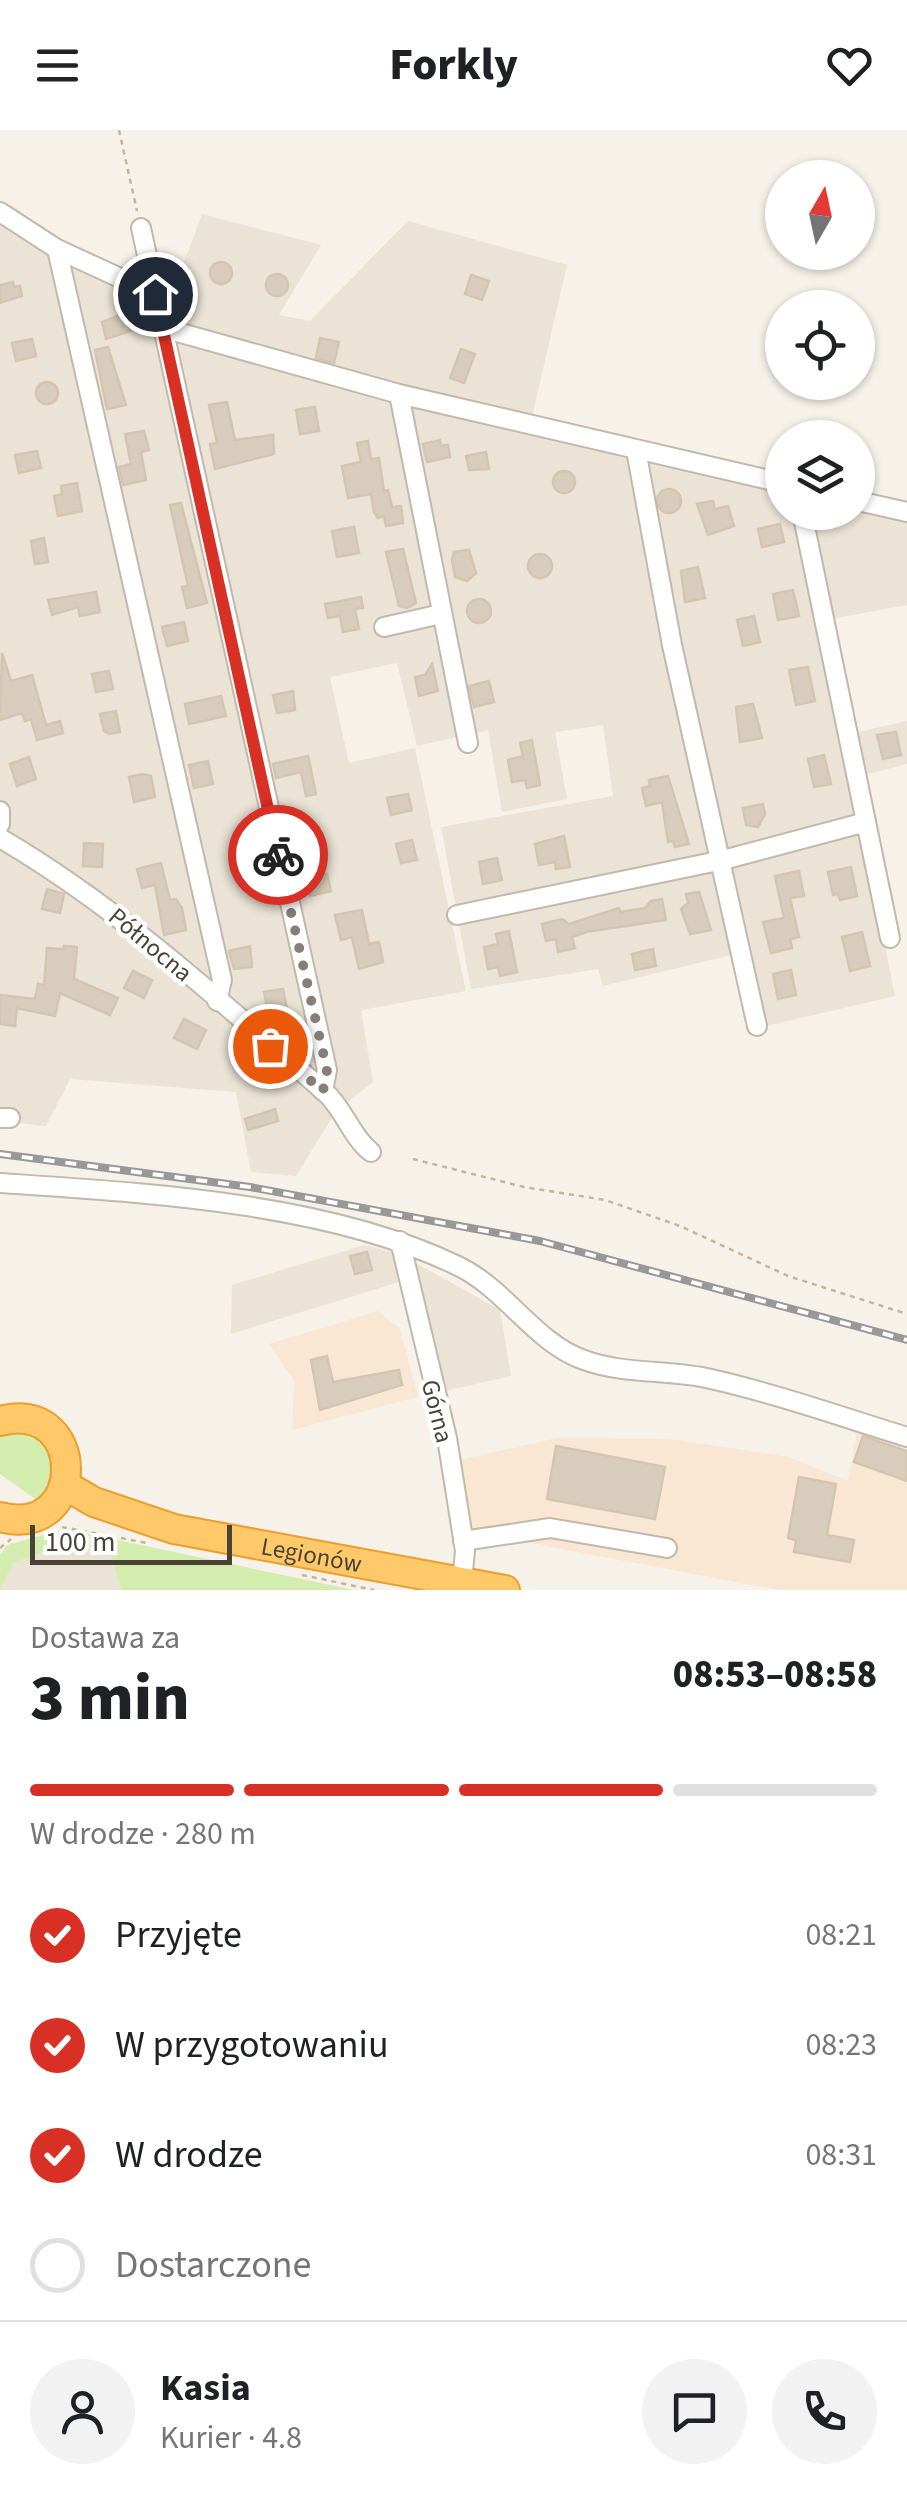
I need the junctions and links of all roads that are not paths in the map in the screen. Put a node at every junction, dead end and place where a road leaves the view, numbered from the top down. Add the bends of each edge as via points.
1 (0, 212) edge
2 (141, 228) road end
3 (57, 249) junction
4 (155, 294) junction
5 (163, 328) junction
6 (399, 394) junction
7 (636, 450) junction
8 (765, 479) edge
9 (875, 504) edge
10 (907, 512) edge
11 (806, 530) edge
12 (441, 614) junction
13 (384, 627) dead end
14 (468, 743) dead end
15 (0, 811) edge
16 (866, 822) junction
17 (0, 824) edge
18 (0, 838) edge
19 (723, 860) junction
20 (457, 915) dead end
21 (890, 938) dead end
22 (217, 1001) junction
23 (757, 1026) dead end
24 (323, 1091) junction
25 (371, 1152) dead end
26 (0, 1183) edge
27 (400, 1241) junction
28 (0, 1421) edge
29 (907, 1436) edge
30 (65, 1485) junction
31 (0, 1517) edge
32 (53, 1518) junction
33 (165, 1537) junction
34 (463, 1541) junction
35 (667, 1548) dead end
36 (462, 1582) junction
37 (505, 1590) edge

1 - 3 street
2 - 4 street
3 - 4 street
3 - 22 street via 222,980
4 - 5 street
5 - 6 street
5 - 24 street via 327,1070
6 - 7 street
6 - 12 street
7 - 8 street
7 - 19 street via 672,645
9 - 10 street
11 - 16 street
12 - 13 street
12 - 14 street
15 - 17 street
16 - 19 street
16 - 21 street
18 - 22 street, Północna via 102,904
19 - 20 street
19 - 23 street
22 - 24 street, Północna
24 - 25 street, Północna
26 - 27 street via 190,1201 362,1228
27 - 29 street via 489,1283 577,1358 710,1378
27 - 34 street, Górna via 447,1438
28 - 30 highway via 29,1420 51,1431 67,1460
30 - 32 highway
30 - 33 highway, Legionów
31 - 32 highway
32 - 33 highway, Legionów
33 - 36 highway, Legionów
34 - 35 street via 550,1528
34 - 36 street, Górna
36 - 37 highway, Legionów

